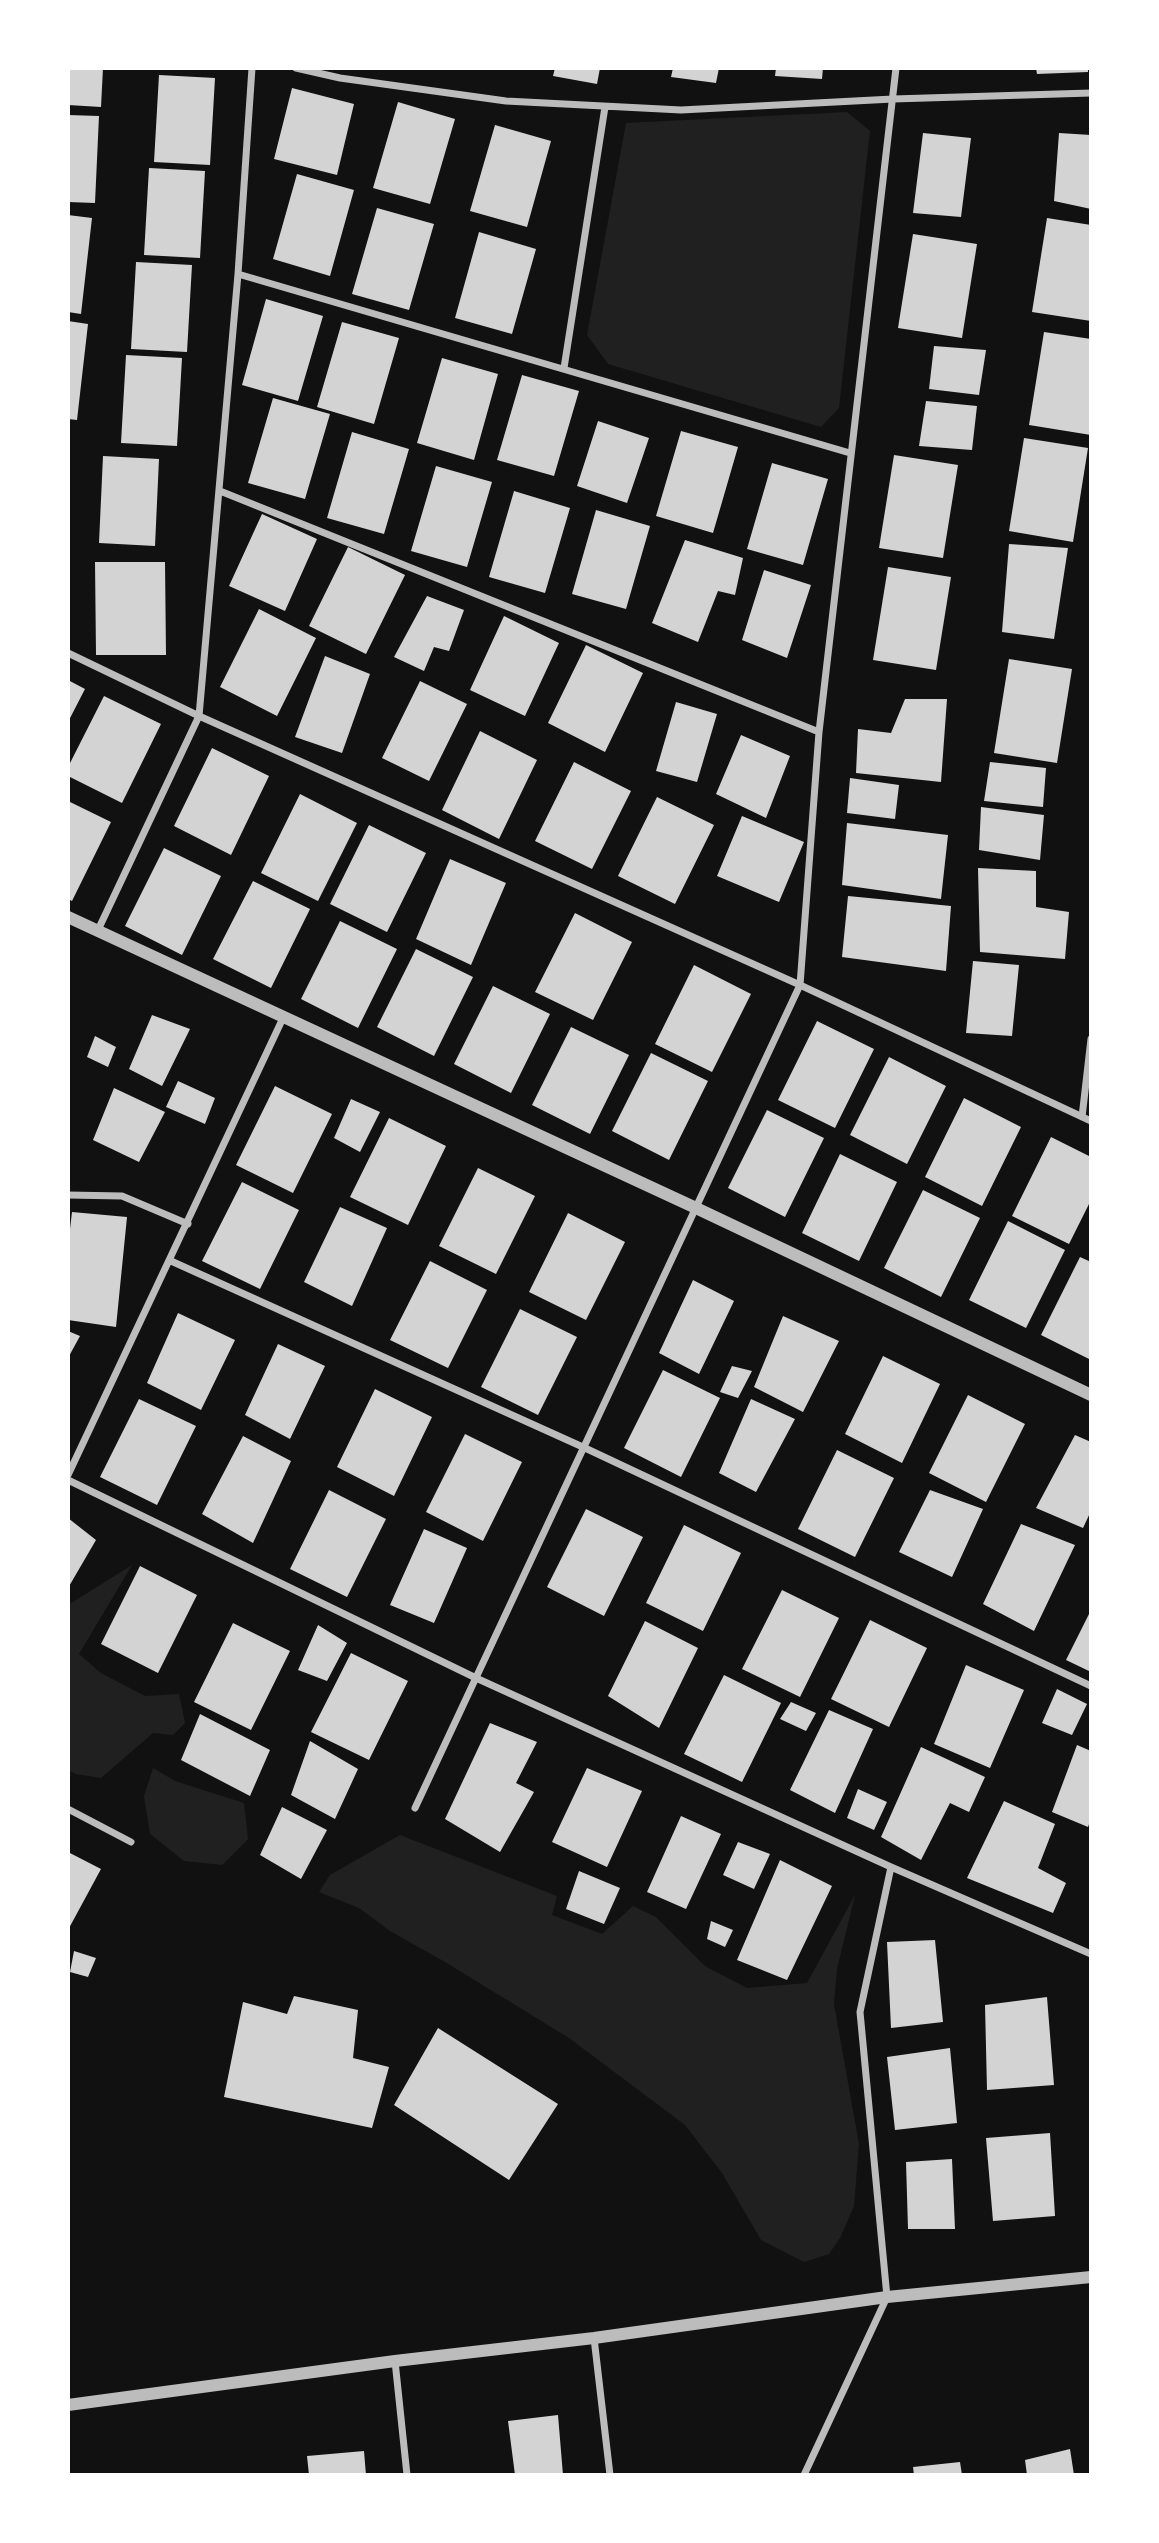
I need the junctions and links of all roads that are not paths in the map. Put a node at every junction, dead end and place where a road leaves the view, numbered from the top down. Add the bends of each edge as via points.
1 (252, 68) edge
2 (296, 68) edge
3 (895, 68) edge
4 (1091, 93) edge
5 (893, 99) junction
6 (605, 107) junction
7 (238, 274) junction
8 (564, 368) junction
9 (850, 453) junction
10 (220, 491) junction
11 (68, 653) edge
12 (199, 716) junction
13 (819, 732) junction
14 (68, 917) edge
15 (98, 930) junction
16 (800, 985) junction
17 (283, 1018) junction
18 (1091, 1039) edge
19 (1082, 1117) junction
20 (1091, 1121) edge
21 (68, 1195) edge
22 (696, 1208) junction
23 (188, 1224) junction
24 (171, 1261) junction
25 (1091, 1395) edge
26 (584, 1448) junction
27 (68, 1477) edge
28 (476, 1678) junction
29 (1091, 1686) edge
30 (415, 1808) dead end
31 (68, 1809) edge
32 (131, 1842) dead end
33 (891, 1867) junction
34 (1091, 1954) edge
35 (1091, 2277) edge
36 (887, 2297) junction
37 (594, 2338) junction
38 (394, 2361) junction
39 (68, 2405) edge
40 (407, 2475) edge
41 (610, 2475) edge
42 (804, 2475) edge

1 - 7 street
2 - 6 street via 506,101
3 - 5 street
4 - 5 street
5 - 6 street via 681,110
5 - 9 street
6 - 8 street
7 - 8 street
7 - 10 street
8 - 9 street
9 - 13 street
10 - 12 street
10 - 13 street
11 - 12 street
12 - 15 street
12 - 16 street
13 - 16 street
14 - 15 street
15 - 17 street
16 - 19 street
16 - 22 street
17 - 22 street
17 - 23 street
18 - 19 street
19 - 20 street
21 - 23 street via 122,1196
22 - 25 street
22 - 26 street
23 - 24 street
24 - 26 street
24 - 27 street
26 - 28 street
26 - 29 street
27 - 28 street
28 - 30 street
28 - 33 street
31 - 32 street
33 - 34 street
33 - 36 street via 860,2012
35 - 36 street
36 - 37 street
36 - 42 street
37 - 38 street
37 - 41 street
38 - 39 street
38 - 40 street

